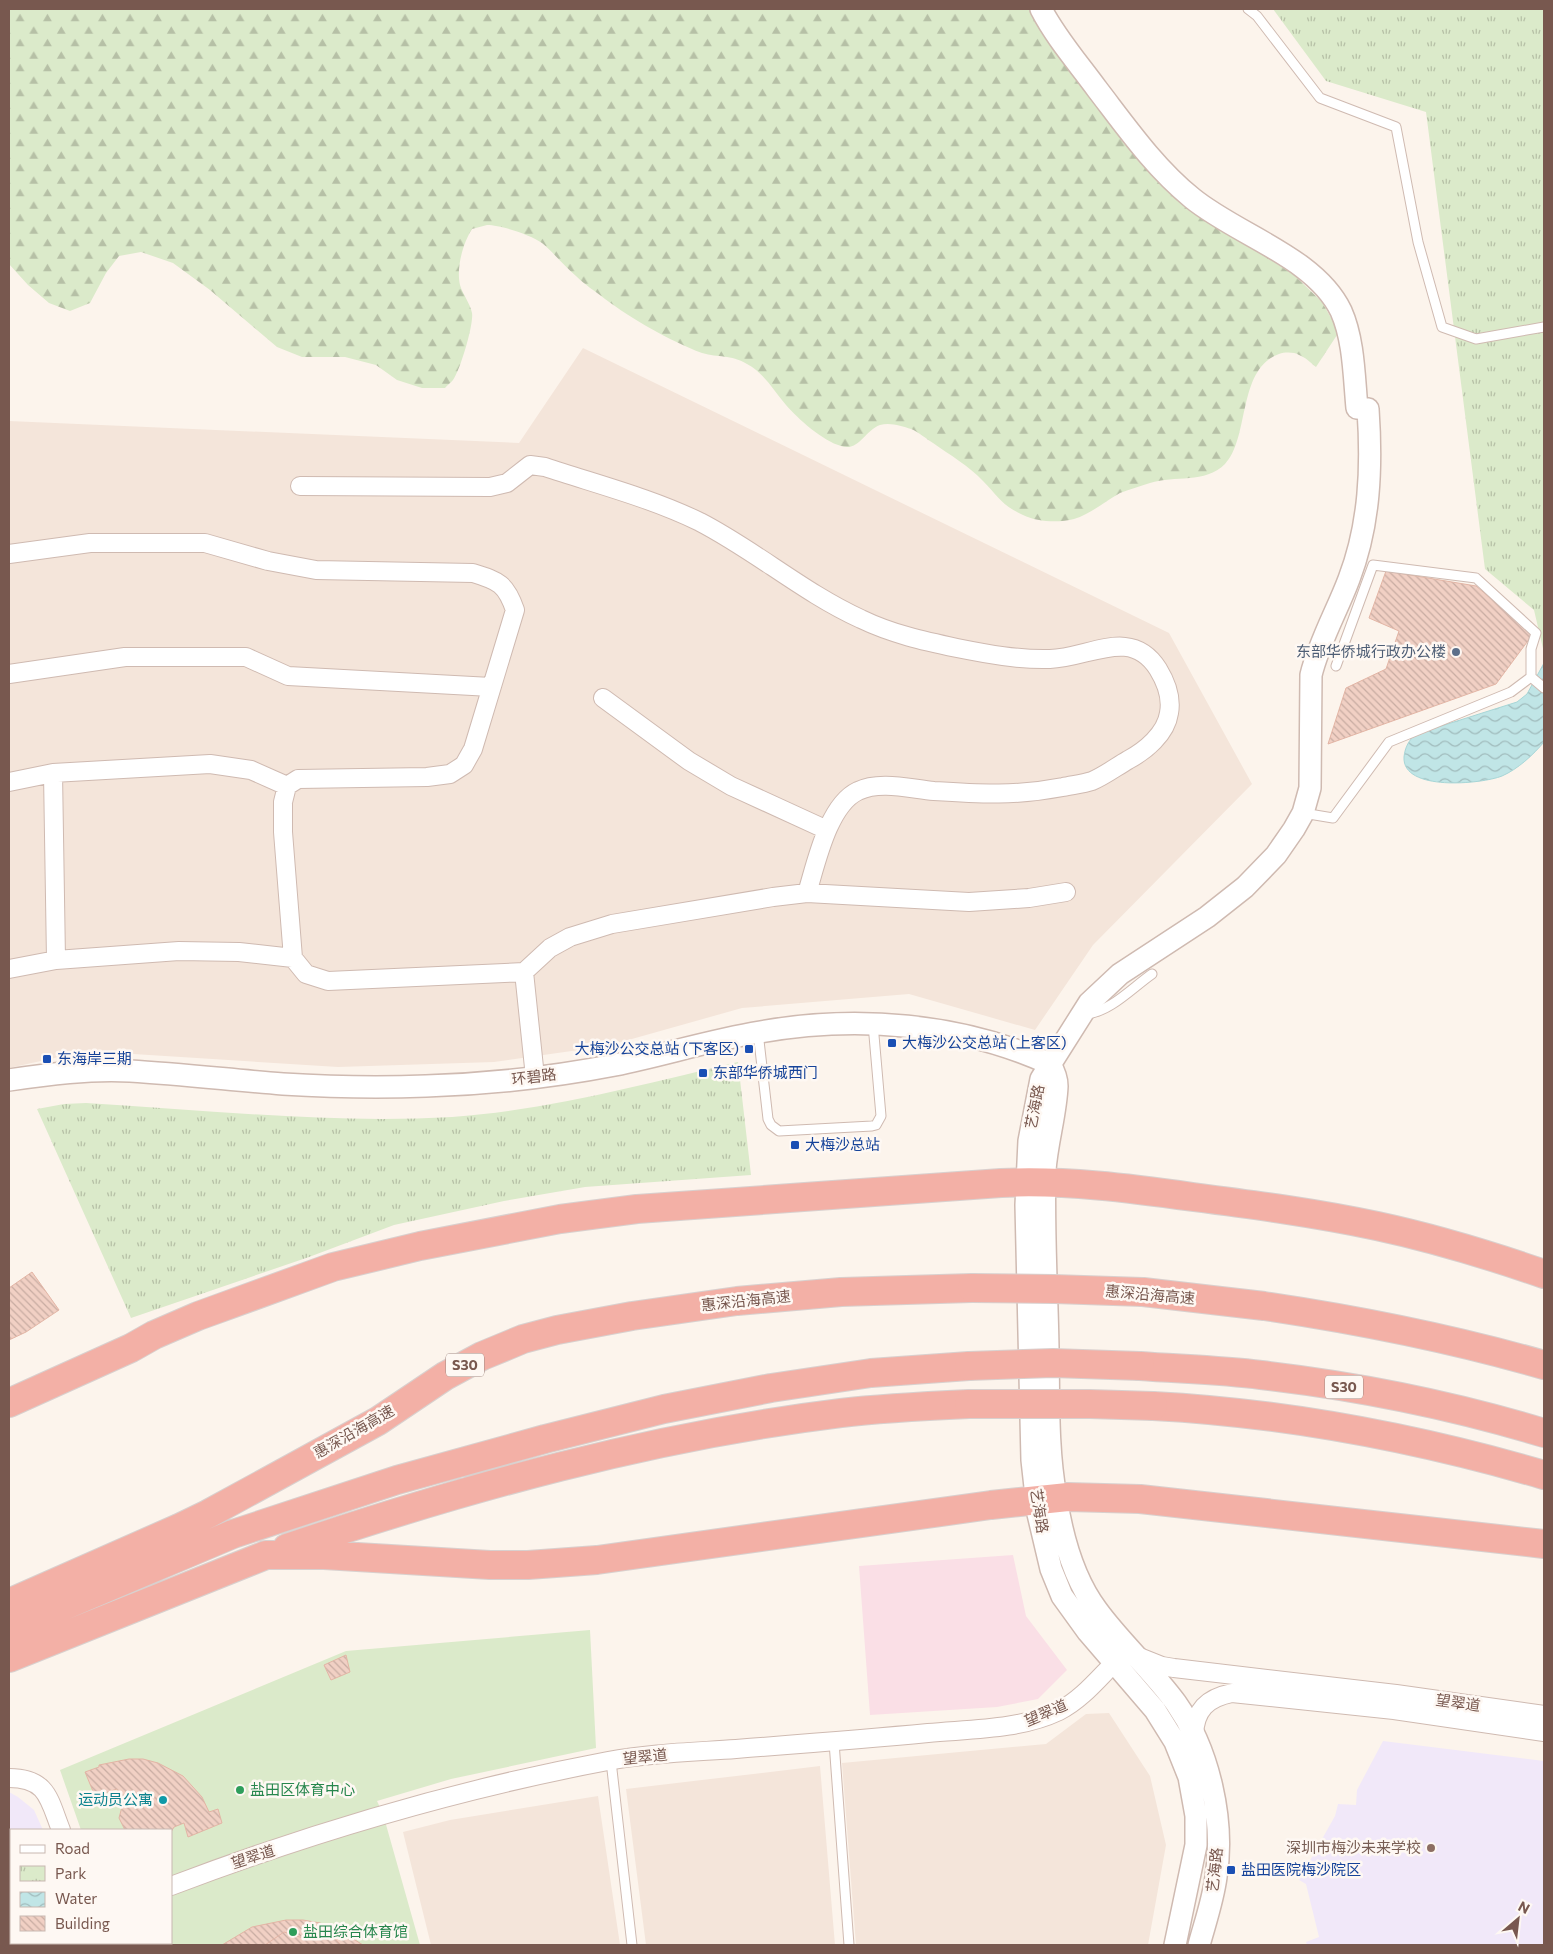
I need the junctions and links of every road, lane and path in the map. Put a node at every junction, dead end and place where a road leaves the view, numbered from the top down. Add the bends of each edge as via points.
1 (1041, 9) edge
2 (1248, 9) edge
3 (1264, 9) edge
4 (1257, 16) junction
5 (1544, 327) edge
6 (300, 486) dead end
7 (9, 554) edge
8 (1336, 666) dead end
9 (9, 674) edge
10 (1531, 677) junction
11 (491, 687) junction
12 (1544, 688) edge
13 (603, 698) dead end
14 (53, 773) junction
15 (9, 782) edge
16 (287, 786) junction
17 (1303, 813) junction
18 (827, 830) junction
19 (1066, 892) dead end
20 (807, 894) junction
21 (292, 958) junction
22 (56, 960) junction
23 (9, 969) edge
24 (524, 972) junction
25 (1152, 974) dead end
26 (1080, 1015) junction
27 (873, 1024) junction
28 (758, 1032) junction
29 (1050, 1064) junction
30 (535, 1077) junction
31 (9, 1080) edge
32 (1036, 1182) junction
33 (1544, 1274) edge
34 (1544, 1365) edge
35 (9, 1403) edge
36 (1544, 1433) edge
37 (1544, 1475) edge
38 (1046, 1499) junction
39 (1544, 1544) edge
40 (266, 1554) junction
41 (9, 1603) edge
42 (9, 1628) edge
43 (1136, 1655) junction
44 (9, 1658) edge
45 (1114, 1662) junction
46 (1544, 1715) edge
47 (1544, 1732) edge
48 (1194, 1735) junction
49 (834, 1742) junction
50 (610, 1761) junction
51 (9, 1778) edge
52 (61, 1829) edge
53 (172, 1886) edge
54 (632, 1945) edge
55 (849, 1945) edge
56 (1175, 1945) edge
57 (1199, 1945) edge

1 - 17 street via 1079,66 1144,151 1170,179 1217,217 1312,274 1340,311 1348,333 1357,408 1368,409 1369,491 1355,562 1311,675 1310,788
2 - 4 lane
3 - 4 lane
4 - 5 lane via 1320,98 1396,127 1418,242 1442,326 1476,338
6 - 18 street via 490,487 507,483 530,465 545,467 671,509 703,524 862,620 918,640 1037,659 1056,659 1125,646 1151,658 1166,681 1169,716 1161,733 1141,753 1092,781 1016,794 879,786 858,791 842,803
7 - 11 street via 90,543 205,543 268,561 316,570 473,573 494,579 509,592 515,610
8 - 10 lane via 1373,565 1476,578 1536,633 1531,649
9 - 11 street via 124,657 246,657 288,676
10 - 12 lane
10 - 17 lane via 1511,692 1389,742 1333,818
11 - 16 street via 473,749 464,764 450,774 427,778 298,779
13 - 18 street via 689,761 723,781
14 - 15 street
14 - 16 street via 210,764 251,770
14 - 22 street
16 - 21 street via 282,802
17 - 26 street via 1276,855 1245,887 1207,917 1120,974 1098,992
18 - 20 street
19 - 20 street via 969,902
20 - 24 street via 612,924 570,937 550,948
21 - 22 street via 239,952 179,951
21 - 24 street via 306,974 328,981
22 - 23 street
24 - 30 street
25 - 26 lane via 1100,1011
26 - 29 street
27 - 28 street, 环碧路
27 - 28 lane via 881,1116 872,1126 779,1131 774,1128 768,1118
27 - 29 street, 环碧路 via 964,1036
28 - 30 street, 环碧路 via 615,1065
29 - 32 street, 艺海路 via 1055,1071 1057,1086 1048,1143
30 - 31 street, 环碧路 via 475,1084 375,1087 284,1084 130,1071 58,1073
32 - 33 highway via 1122,1188 1307,1213 1410,1234
32 - 35 highway via 637,1209 461,1237 333,1267 272,1288 154,1335
32 - 38 street, 艺海路 via 1032,1460
34 - 41 highway, 惠深沿海高速 / S30, bridge via 1390,1328 1264,1306 1143,1292 972,1288 841,1292 737,1301 632,1316 523,1339 482,1356 445,1376 378,1421 208,1514
36 - 42 highway, S30, bridge via 1490,1417 1378,1392 1261,1375 1053,1363 871,1373 664,1409 397,1480 233,1534
37 - 40 highway, bridge via 1468,1454 1339,1427 1240,1413 1153,1406 969,1404 842,1413 648,1447 472,1491
38 - 39 highway via 1140,1499
38 - 40 highway via 562,1563 490,1565
38 - 43 street, 艺海路 via 1083,1588 1097,1611
38 - 45 street, 艺海路 via 1046,1551 1062,1596 1079,1622
40 - 44 highway
43 - 46 street, 望翠道 via 1174,1668
43 - 48 street, 艺海路 via 1176,1704
45 - 49 street, 望翠道 via 1069,1705 1034,1721
45 - 56 street, 艺海路 via 1166,1725 1182,1759 1194,1797 1196,1845
47 - 48 street, 望翠道 via 1394,1710 1232,1693 1202,1708 1194,1724
48 - 57 street, 艺海路 via 1211,1786 1219,1842 1213,1894
49 - 50 street, 望翠道
49 - 55 lane
50 - 53 street, 望翠道 via 482,1788 383,1814
50 - 54 lane
51 - 52 street via 36,1783 46,1792

